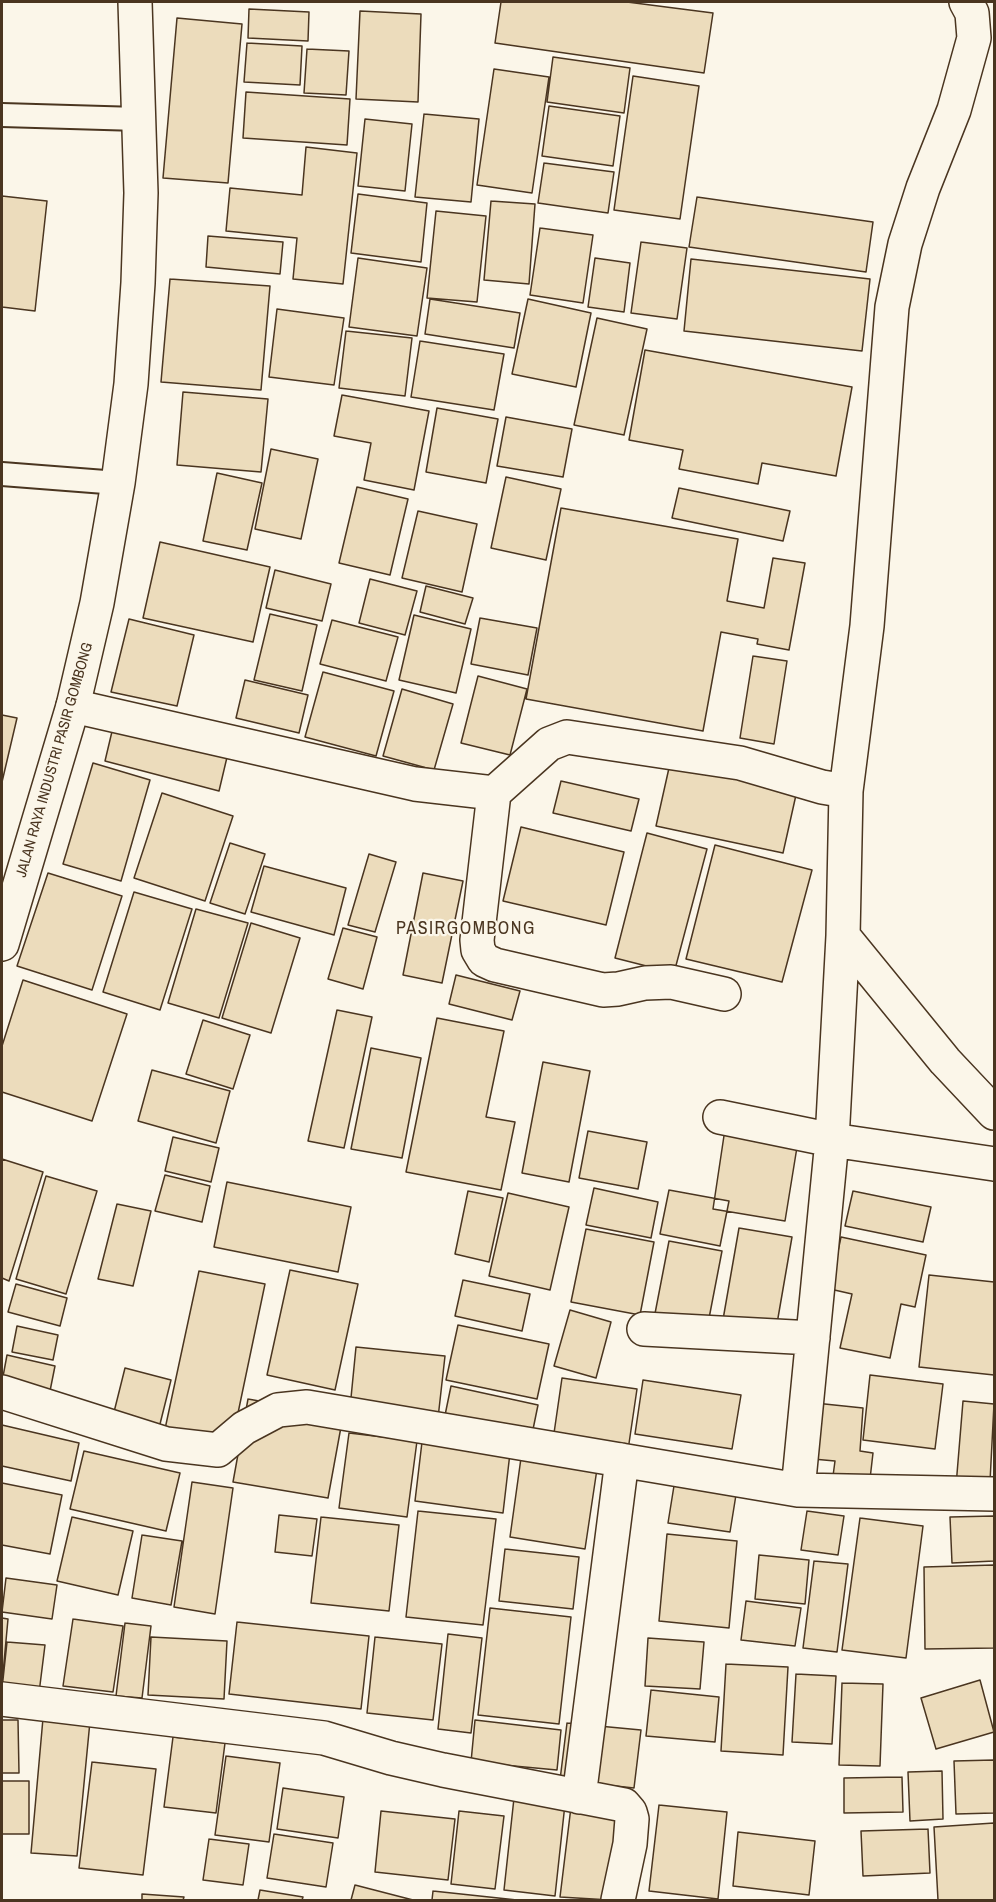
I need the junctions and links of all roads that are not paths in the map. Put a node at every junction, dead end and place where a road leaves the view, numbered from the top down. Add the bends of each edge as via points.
1 (135, 2) edge
2 (966, 2) edge
3 (2, 115) edge
4 (138, 119) junction
5 (2, 474) edge
6 (118, 483) junction
7 (74, 705) junction
8 (846, 791) junction
9 (494, 793) junction
10 (843, 936) junction
11 (2, 944) edge
12 (724, 994) dead end
13 (994, 1113) edge
14 (720, 1117) dead end
15 (832, 1140) junction
16 (994, 1164) edge
17 (644, 1329) dead end
18 (813, 1338) junction
19 (2, 1392) edge
20 (622, 1460) junction
21 (798, 1490) junction
22 (994, 1494) edge
23 (2, 1699) edge
24 (579, 1797) junction
25 (618, 1900) edge

1 - 4 street, JALAN RAYA INDUSTRI PASIR GOMBONG
2 - 8 street via 972,12 974,38 954,110 905,243 892,307 867,626
3 - 4 lane
4 - 6 street, JALAN RAYA INDUSTRI PASIR GOMBONG via 138,283 131,384
5 - 6 lane
6 - 7 street, JALAN RAYA INDUSTRI PASIR GOMBONG via 98,603
7 - 9 street via 415,784
7 - 11 street, JALAN RAYA INDUSTRI PASIR GOMBONG
8 - 9 street via 740,763 567,737 549,744
8 - 10 street
9 - 12 street via 477,940 483,960 603,990 671,982
10 - 13 street via 945,1061
10 - 15 street
14 - 15 street
15 - 16 street
15 - 18 street
17 - 18 street
18 - 21 street
19 - 20 street via 166,1444 218,1449 244,1428 278,1410 307,1407
20 - 21 street
20 - 24 street
21 - 22 street
23 - 24 street via 324,1738 412,1763
24 - 25 street via 624,1805 630,1812 630,1844

